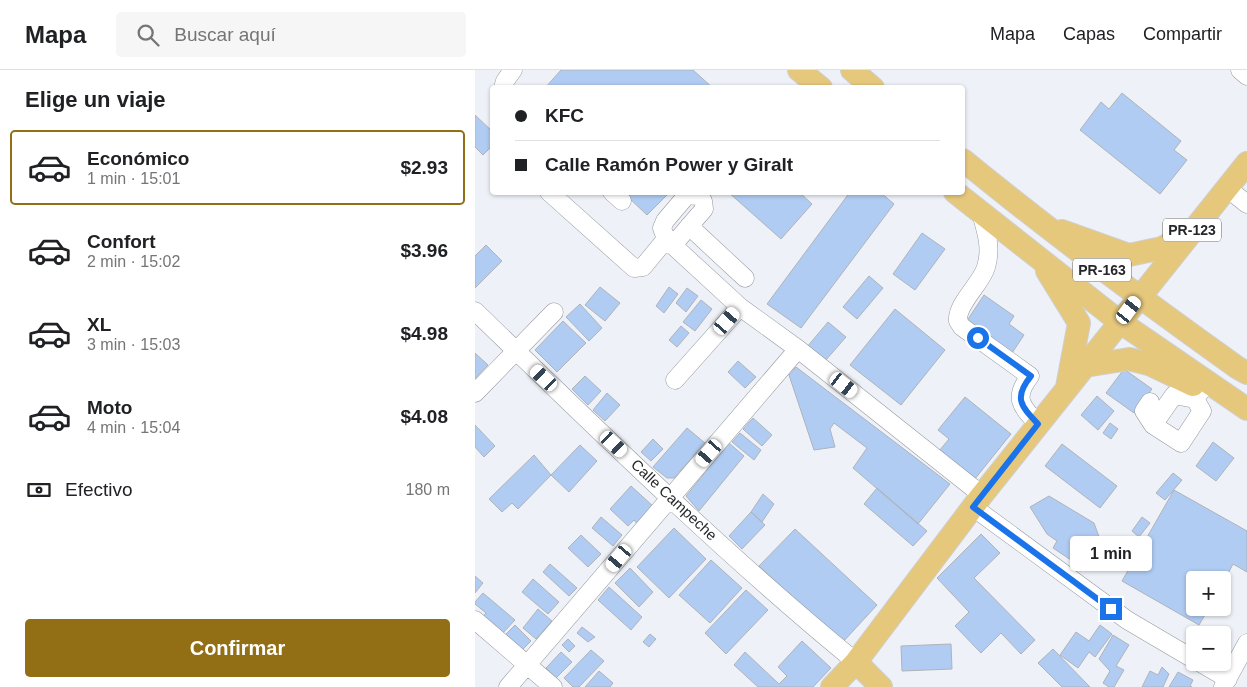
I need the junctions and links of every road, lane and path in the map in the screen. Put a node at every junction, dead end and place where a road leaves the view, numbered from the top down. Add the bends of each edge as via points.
1 (513, 70) edge
2 (799, 70) edge
3 (852, 70) edge
4 (1240, 70) edge
5 (1247, 76) edge
6 (504, 85) edge
7 (817, 85) edge
8 (870, 85) edge
9 (965, 162) edge
10 (1247, 163) edge
11 (1227, 188) junction
12 (552, 195) edge
13 (687, 195) edge
14 (694, 195) edge
15 (959, 195) edge
16 (1247, 204) edge
17 (981, 213) junction
18 (1041, 224) junction
19 (689, 226) junction
20 (1193, 229) junction
21 (673, 245) junction
22 (1040, 259) junction
23 (745, 278) dead end
24 (1138, 297) junction
25 (740, 307) junction
26 (475, 311) edge
27 (554, 312) dead end
28 (1119, 322) junction
29 (798, 349) junction
30 (516, 351) junction
31 (1085, 366) junction
32 (1247, 374) edge
33 (675, 380) dead end
34 (1066, 389) junction
35 (475, 393) edge
36 (1207, 394) junction
37 (1174, 395) junction
38 (1247, 409) edge
39 (1038, 424) junction
40 (1153, 425) junction
41 (670, 498) junction
42 (977, 501) junction
43 (475, 620) edge
44 (1247, 643) edge
45 (1186, 655) edge
46 (856, 662) junction
47 (528, 664) junction
48 (1211, 671) edge
49 (1226, 683) edge
50 (508, 687) edge
51 (553, 687) edge
52 (832, 687) edge
53 (847, 687) edge
54 (881, 687) edge

1 - 6 street
2 - 7 main road
3 - 8 main road
4 - 5 street
9 - 18 main road, PR-163
10 - 11 main road, PR-123
11 - 16 street
11 - 20 main road, PR-123
12 - 21 street via 634,268 643,267
13 - 21 street via 663,224 662,232
14 - 19 street via 701,198 704,209
15 - 17 main road, PR-163
17 - 22 main road, PR-163
17 - 39 street via 988,238 986,269 959,311 958,321 961,327 1031,376 1022,387 1021,402 1024,410
18 - 20 main road via 1129,255 1162,248
18 - 24 main road, PR-163
19 - 21 street
19 - 23 street
20 - 24 main road, PR-123
21 - 25 street
22 - 28 main road, PR-163
22 - 34 main road via 1079,322
24 - 28 main road, PR-123
24 - 32 main road, PR-163
25 - 29 street
25 - 33 street
26 - 30 street, Calle Campeche
27 - 30 street
28 - 31 main road, PR-123
28 - 36 main road, PR-163
29 - 41 street
29 - 42 street
30 - 35 street
30 - 41 street, Calle Campeche
31 - 34 main road, PR-123
31 - 36 main road via 1129,359 1149,364
34 - 39 main road, PR-123
36 - 37 street
36 - 38 main road, PR-163
36 - 40 street via 1202,411 1181,443
37 - 40 street
37 - 40 street via 1157,392 1152,399 1144,411
39 - 42 main road, PR-123
41 - 46 street, Calle Campeche
41 - 47 street
42 - 45 street via 1127,620
42 - 46 main road, PR-123
43 - 47 street
44 - 49 street
46 - 52 main road
46 - 53 main road
46 - 54 main road
47 - 50 street
47 - 51 street
48 - 49 street

